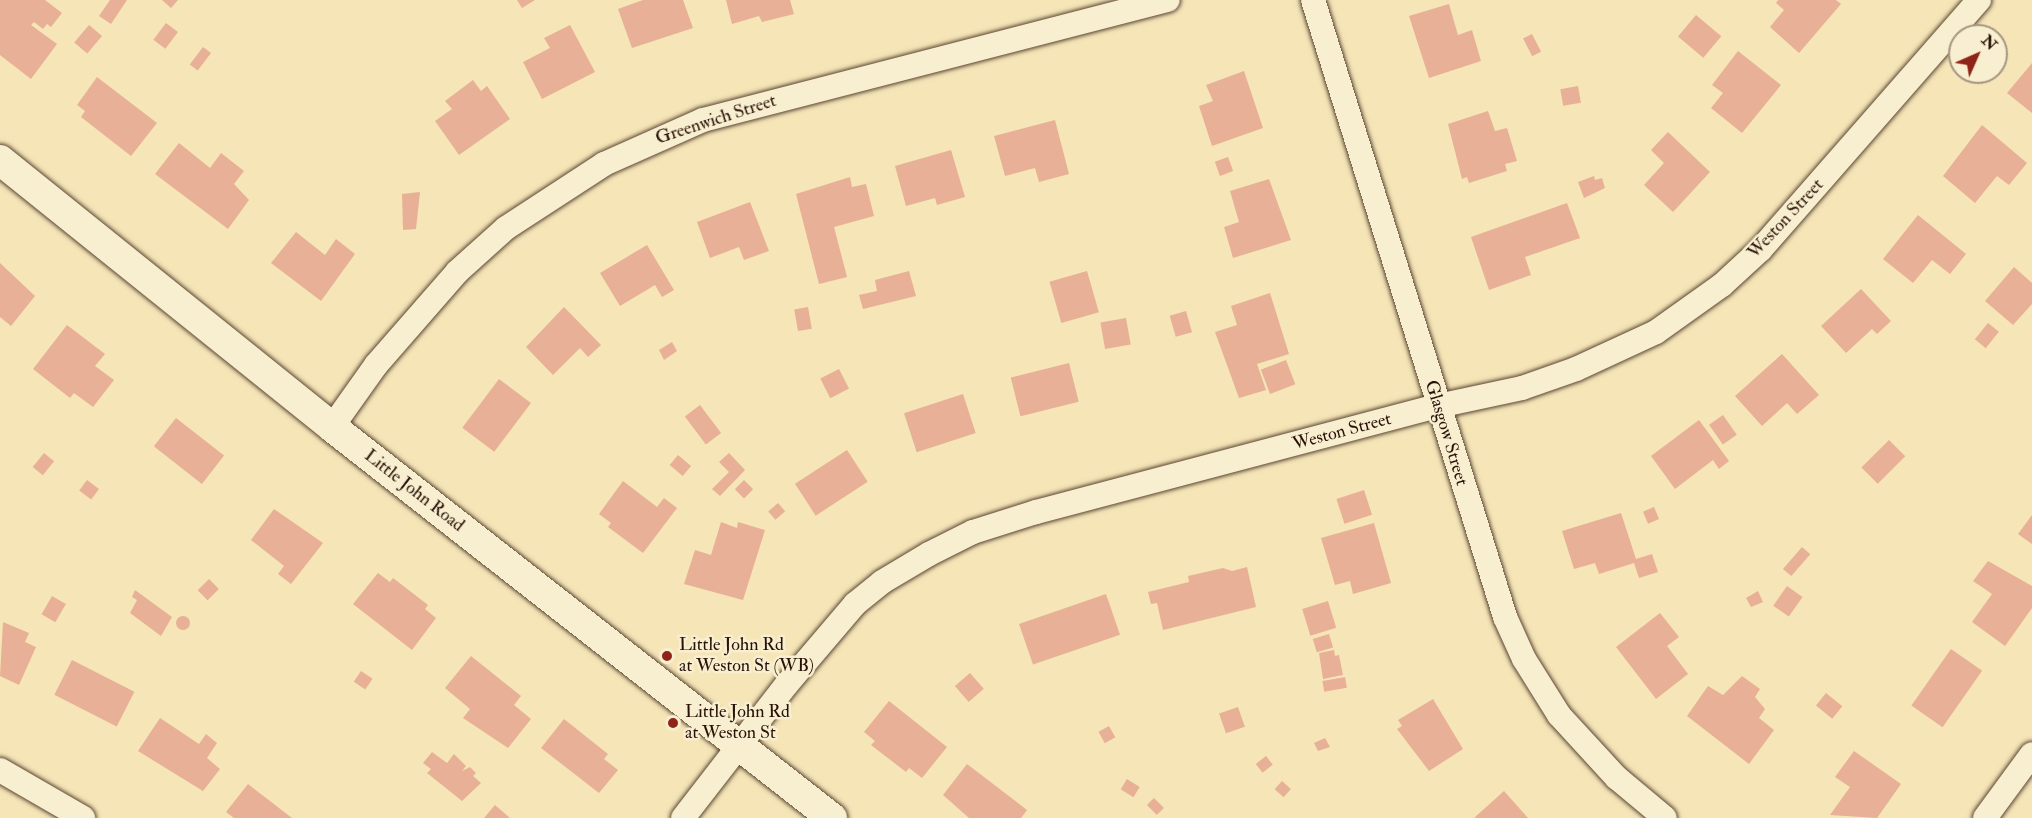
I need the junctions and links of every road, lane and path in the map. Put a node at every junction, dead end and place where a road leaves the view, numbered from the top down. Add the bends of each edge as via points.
1 (1168, 0) edge
2 (1313, 0) edge
3 (1979, 0) edge
4 (0, 160) edge
5 (1438, 406) junction
6 (332, 427) junction
7 (740, 746) junction
8 (2032, 754) edge
9 (0, 770) edge
10 (83, 818) edge
11 (683, 818) edge
12 (832, 818) edge
13 (1665, 818) edge
14 (1985, 818) edge

1 - 6 street, Greenwich Street via 704,120 604,164 506,228 457,272 395,340
2 - 5 street, Glasgow Street
3 - 5 street, Weston Street via 1761,249 1690,310 1656,332 1576,369 1522,388
4 - 6 street, Little John Road
5 - 7 street, Weston Street via 1036,512 973,532 938,549 882,582 855,604
5 - 13 street, Glasgow Street via 1487,570 1524,659 1558,715
6 - 7 street, Little John Road
7 - 11 street, Weston Street
7 - 12 street, Little John Road
8 - 14 street
9 - 10 street

